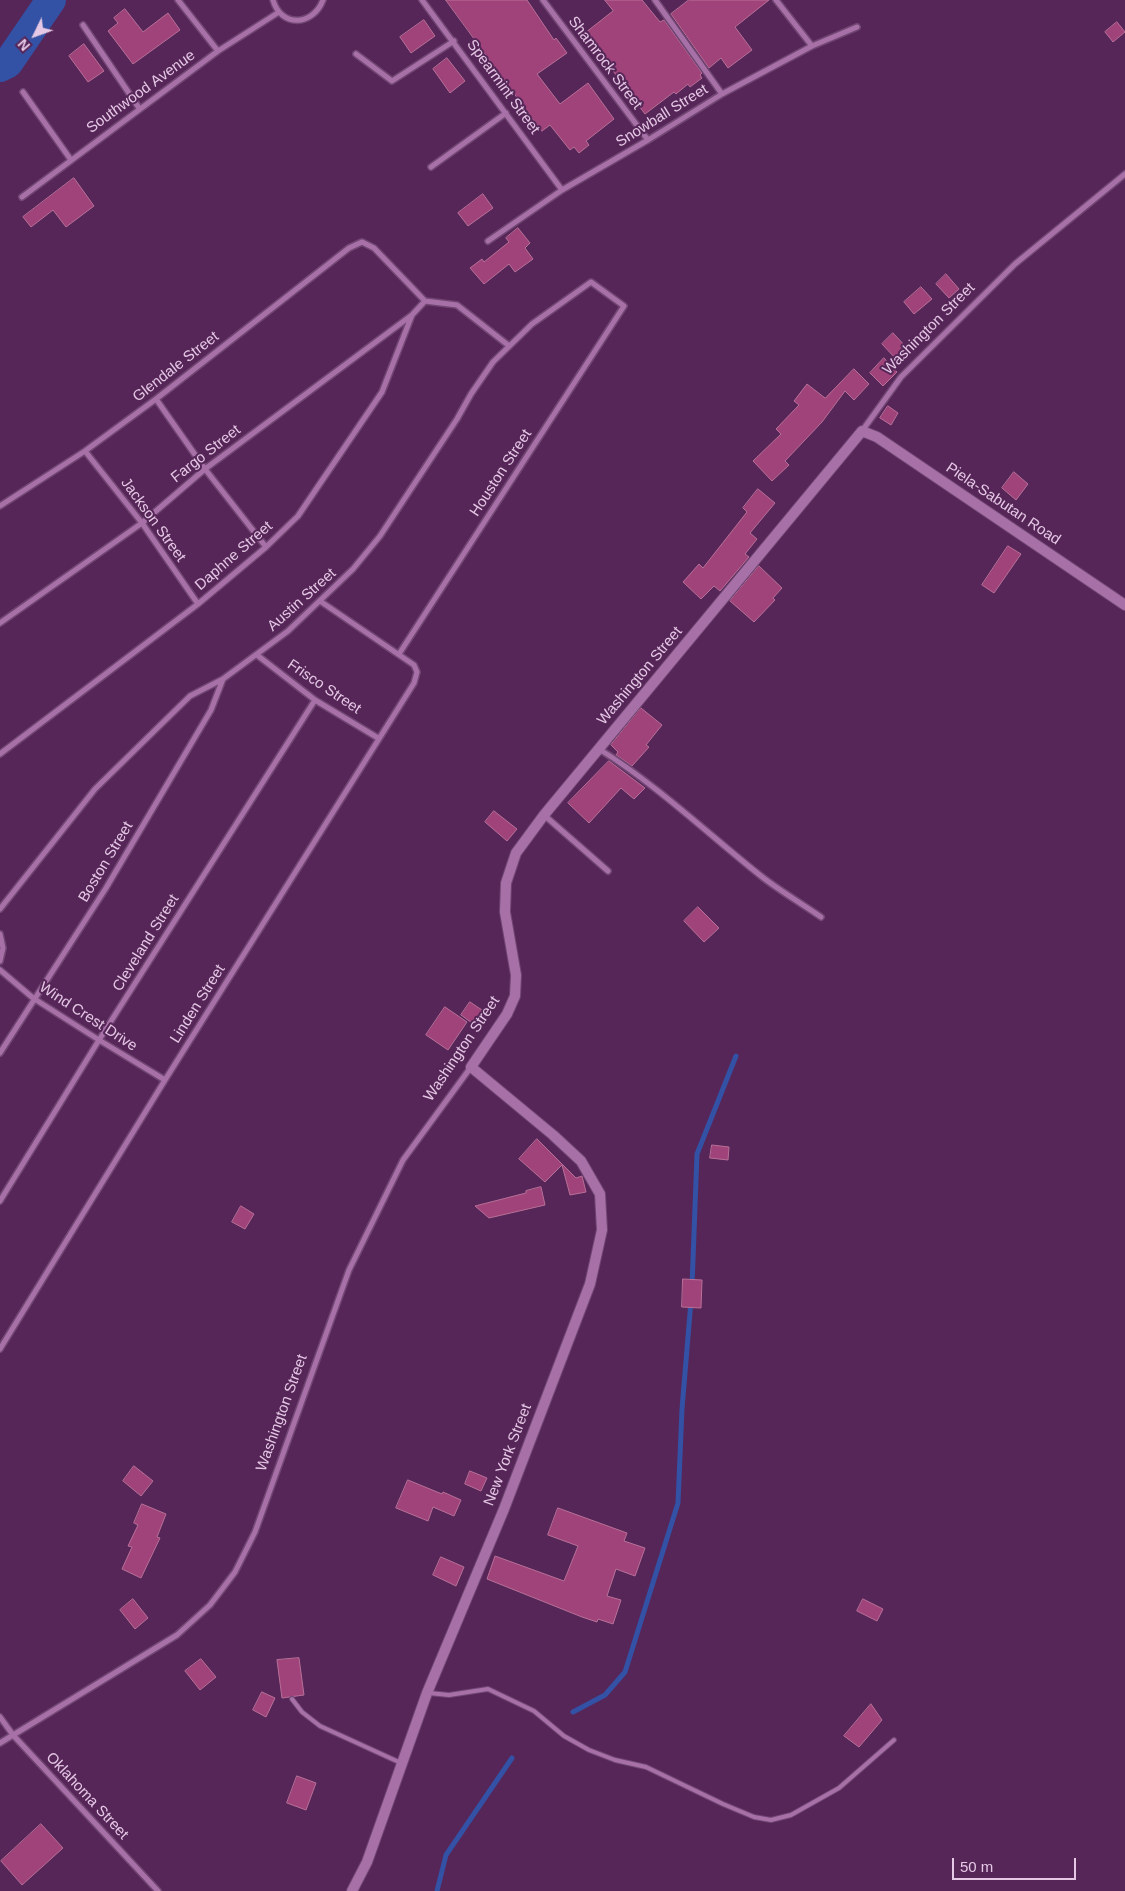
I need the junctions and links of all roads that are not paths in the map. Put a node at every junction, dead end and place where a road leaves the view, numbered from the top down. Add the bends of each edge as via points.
1 (178, 0) edge
2 (273, 0) edge
3 (324, 0) edge
4 (422, 0) edge
5 (543, 0) edge
6 (655, 0) edge
7 (776, 0) edge
8 (279, 12) junction
9 (83, 25) dead end
10 (857, 27) dead end
11 (454, 42) junction
12 (812, 46) junction
13 (218, 51) junction
14 (356, 54) dead end
15 (23, 92) dead end
16 (722, 94) junction
17 (139, 108) junction
18 (506, 113) junction
19 (648, 140) junction
20 (71, 160) junction
21 (431, 167) dead end
22 (1125, 174) edge
23 (562, 190) junction
24 (22, 197) dead end
25 (488, 241) dead end
26 (591, 282) joint
27 (425, 301) junction
28 (412, 315) junction
29 (508, 345) junction
30 (156, 399) junction
31 (862, 432) junction
32 (85, 451) junction
33 (205, 469) junction
34 (0, 506) edge
35 (142, 523) junction
36 (266, 547) junction
37 (320, 601) junction
38 (198, 604) junction
39 (1125, 605) edge
40 (0, 623) edge
41 (399, 654) junction
42 (257, 655) junction
43 (223, 679) junction
44 (315, 700) junction
45 (378, 738) junction
46 (599, 749) junction
47 (0, 754) edge
48 (544, 815) junction
49 (608, 871) dead end
50 (0, 909) edge
51 (821, 917) dead end
52 (0, 934) edge
53 (0, 961) edge
54 (0, 970) edge
55 (34, 998) junction
56 (99, 1040) junction
57 (0, 1053) edge
58 (471, 1067) junction
59 (165, 1080) junction
60 (0, 1201) edge
61 (0, 1349) edge
62 (427, 1693) junction
63 (292, 1699) dead end
64 (0, 1717) edge
65 (13, 1735) junction
66 (894, 1740) dead end
67 (0, 1743) edge
68 (401, 1763) junction
69 (158, 1891) edge
70 (352, 1891) edge

1 - 13 street
2 - 8 street
3 - 8 street via 319,11 299,21
4 - 11 street, Spearmint Street
5 - 19 street, Shamrock Street
6 - 16 street
7 - 12 street
8 - 13 street, Southwood Avenue
9 - 17 street
10 - 12 street, Snowball Street
11 - 14 street via 392,81
11 - 18 street, Spearmint Street
12 - 16 street, Snowball Street
13 - 17 street, Southwood Avenue
15 - 20 street
16 - 19 street, Snowball Street
17 - 20 street, Southwood Avenue
18 - 21 street
18 - 23 street, Spearmint Street
19 - 23 street, Snowball Street
20 - 24 street, Southwood Avenue
22 - 31 street, Washington Street via 1015,264 901,377
23 - 25 street, Snowball Street
26 - 29 street, Austin Street
26 - 41 street, Houston Street via 624,306
27 - 28 street, Fargo Street
27 - 29 street via 457,305
27 - 30 street, Glendale Street via 374,248 362,242 349,248
28 - 33 street, Fargo Street
28 - 36 street, Daphne Street via 382,392 298,516
29 - 37 street, Austin Street via 470,394 380,536 353,569
30 - 32 street, Glendale Street
30 - 33 street
31 - 39 street, Piela-Sabutan Road via 877,437
31 - 46 street, Washington Street
32 - 34 street, Glendale Street
32 - 35 street, Jackson Street
33 - 35 street, Fargo Street
33 - 36 street
35 - 38 street, Jackson Street
35 - 40 street, Fargo Street
36 - 38 street, Daphne Street
37 - 41 street
37 - 42 street, Austin Street
38 - 47 street, Daphne Street
41 - 45 street, Linden Street via 414,665 417,672 414,683
42 - 43 street, Austin Street
42 - 44 street, Frisco Street
43 - 50 street, Austin Street via 190,696 95,789
43 - 55 street, Boston Street via 211,710 106,888
44 - 45 street, Frisco Street
44 - 56 street, Cleveland Street
45 - 59 street, Linden Street
46 - 48 street, Washington Street
46 - 51 street via 648,783 762,877
48 - 49 street
48 - 58 street, Washington Street via 516,853 506,883 506,912 516,975 514,996 507,1014
52 - 53 street via 4,948
54 - 55 street, Wind Crest Drive
55 - 56 street, Wind Crest Drive
55 - 57 street, Boston Street
56 - 59 street, Wind Crest Drive
56 - 60 street, Cleveland Street
58 - 62 street, New York Street via 581,1161 600,1194 602,1230 586,1293 504,1509
58 - 65 street, Washington Street via 403,1160 349,1270 255,1532 235,1572 210,1605 177,1635
59 - 61 street, Linden Street
62 - 66 lane via 449,1695 488,1689 534,1712 564,1736 589,1750 646,1767 723,1804 754,1817 771,1820 791,1815 839,1788
62 - 68 street, New York Street
63 - 68 lane via 320,1726
64 - 65 street, Oklahoma Street
65 - 67 street, Washington Street
65 - 69 street, Oklahoma Street
68 - 70 street, New York Street via 367,1862

